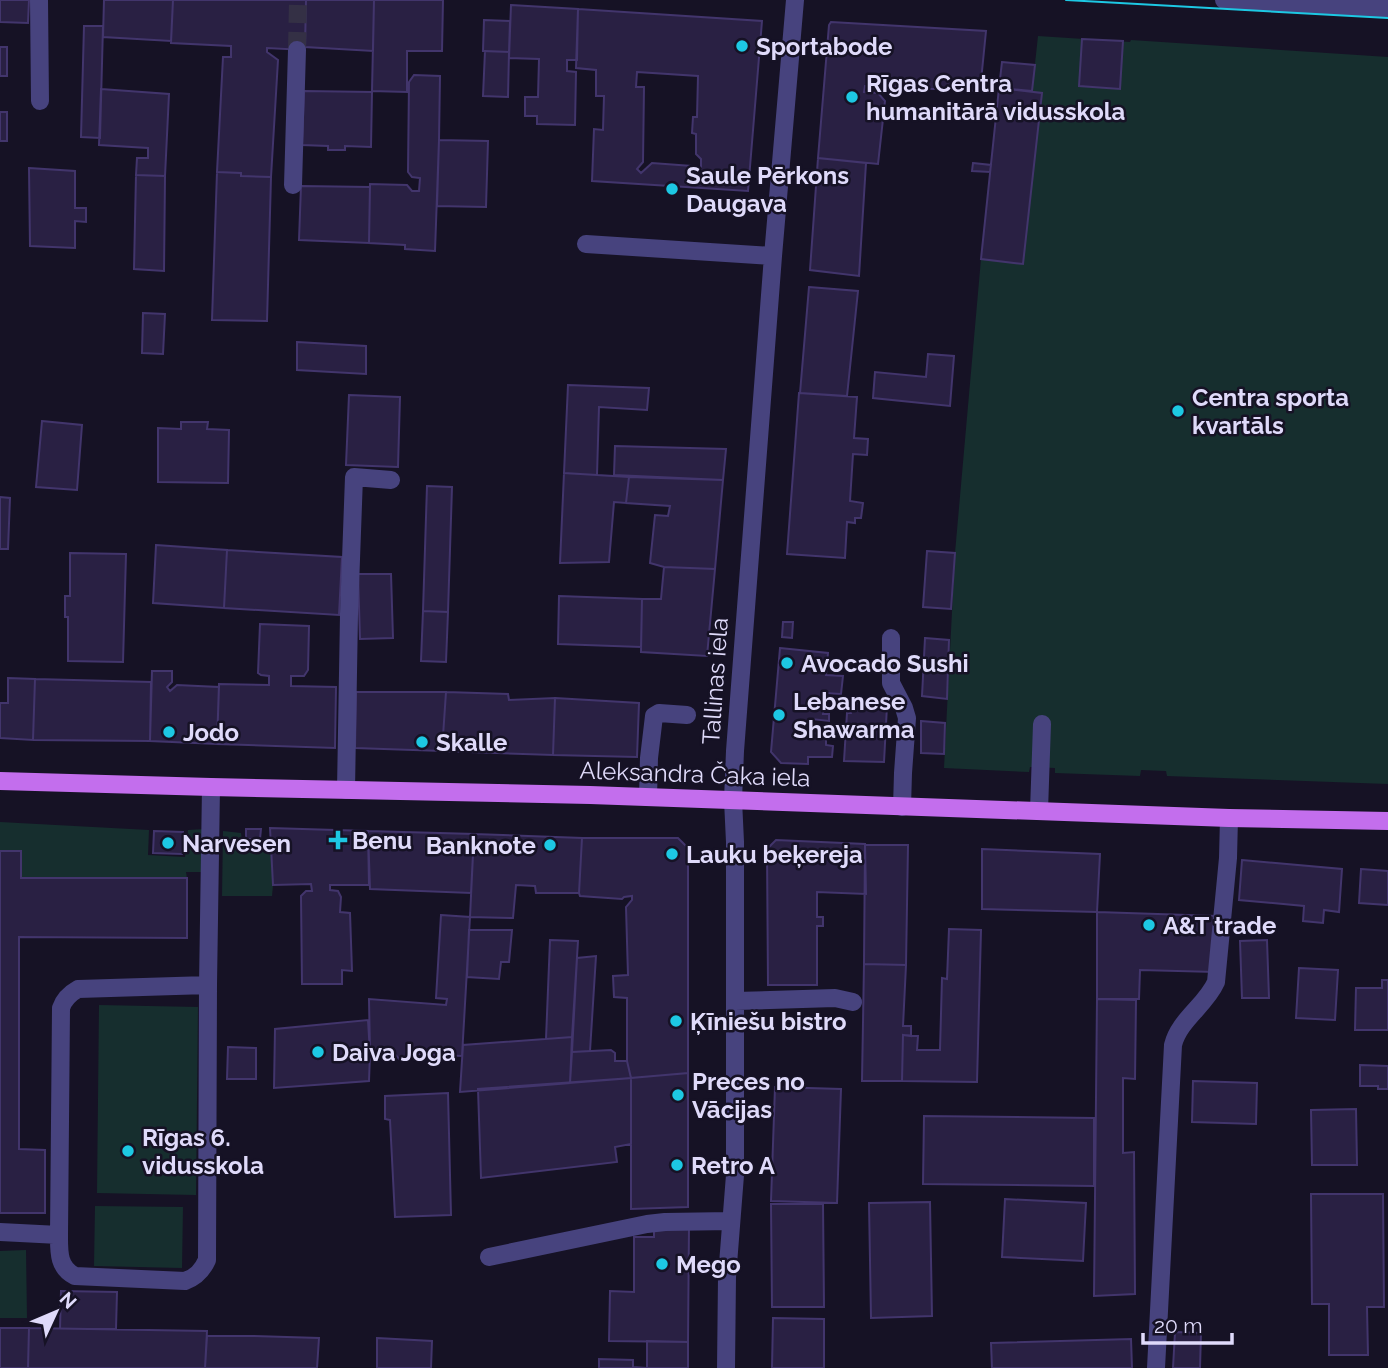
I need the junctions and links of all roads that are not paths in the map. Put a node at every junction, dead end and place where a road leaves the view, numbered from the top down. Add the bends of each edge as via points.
1 (39, 0) edge
2 (795, 0) edge
3 (1224, 0) edge
4 (1388, 9) edge
5 (297, 50) tunnel mouth
6 (40, 101) dead end
7 (293, 185) dead end
8 (586, 244) dead end
9 (773, 256) junction
10 (391, 480) dead end
11 (891, 638) dead end
12 (687, 715) dead end
13 (1042, 724) dead end
14 (0, 780) edge
15 (211, 787) junction
16 (346, 790) junction
17 (648, 797) junction
18 (733, 800) junction
19 (902, 807) junction
20 (1040, 811) junction
21 (1229, 818) junction
22 (1388, 821) edge
23 (208, 985) junction
24 (735, 1001) junction
25 (853, 1002) dead end
26 (731, 1220) junction
27 (0, 1232) edge
28 (59, 1235) junction
29 (489, 1257) dead end
30 (726, 1368) edge
31 (1156, 1368) edge

1 - 6 street
2 - 9 street, Tallinas iela
3 - 4 street
5 - 7 street
8 - 9 street
9 - 18 street, Tallinas iela
10 - 16 street via 354,477
11 - 19 street via 891,683 907,718
12 - 17 street via 659,713 652,720
13 - 20 street
14 - 15 main road, Aleksandra Čaka iela
15 - 16 main road, Aleksandra Čaka iela
15 - 23 street
16 - 17 main road, Aleksandra Čaka iela
17 - 18 main road, Aleksandra Čaka iela
18 - 19 main road, Aleksandra Čaka iela
18 - 24 street, Tallinas iela
19 - 20 main road, Aleksandra Čaka iela
20 - 21 main road, Aleksandra Čaka iela
21 - 22 main road, Aleksandra Čaka iela
21 - 31 street via 1216,982 1179,1030 1173,1045
23 - 28 street via 78,989 63,1003
23 - 28 street via 204,1268 185,1281 75,1276 61,1263
24 - 25 street via 835,998
24 - 26 street, Tallinas iela
26 - 29 street via 647,1224
26 - 30 street, Tallinas iela
27 - 28 street

